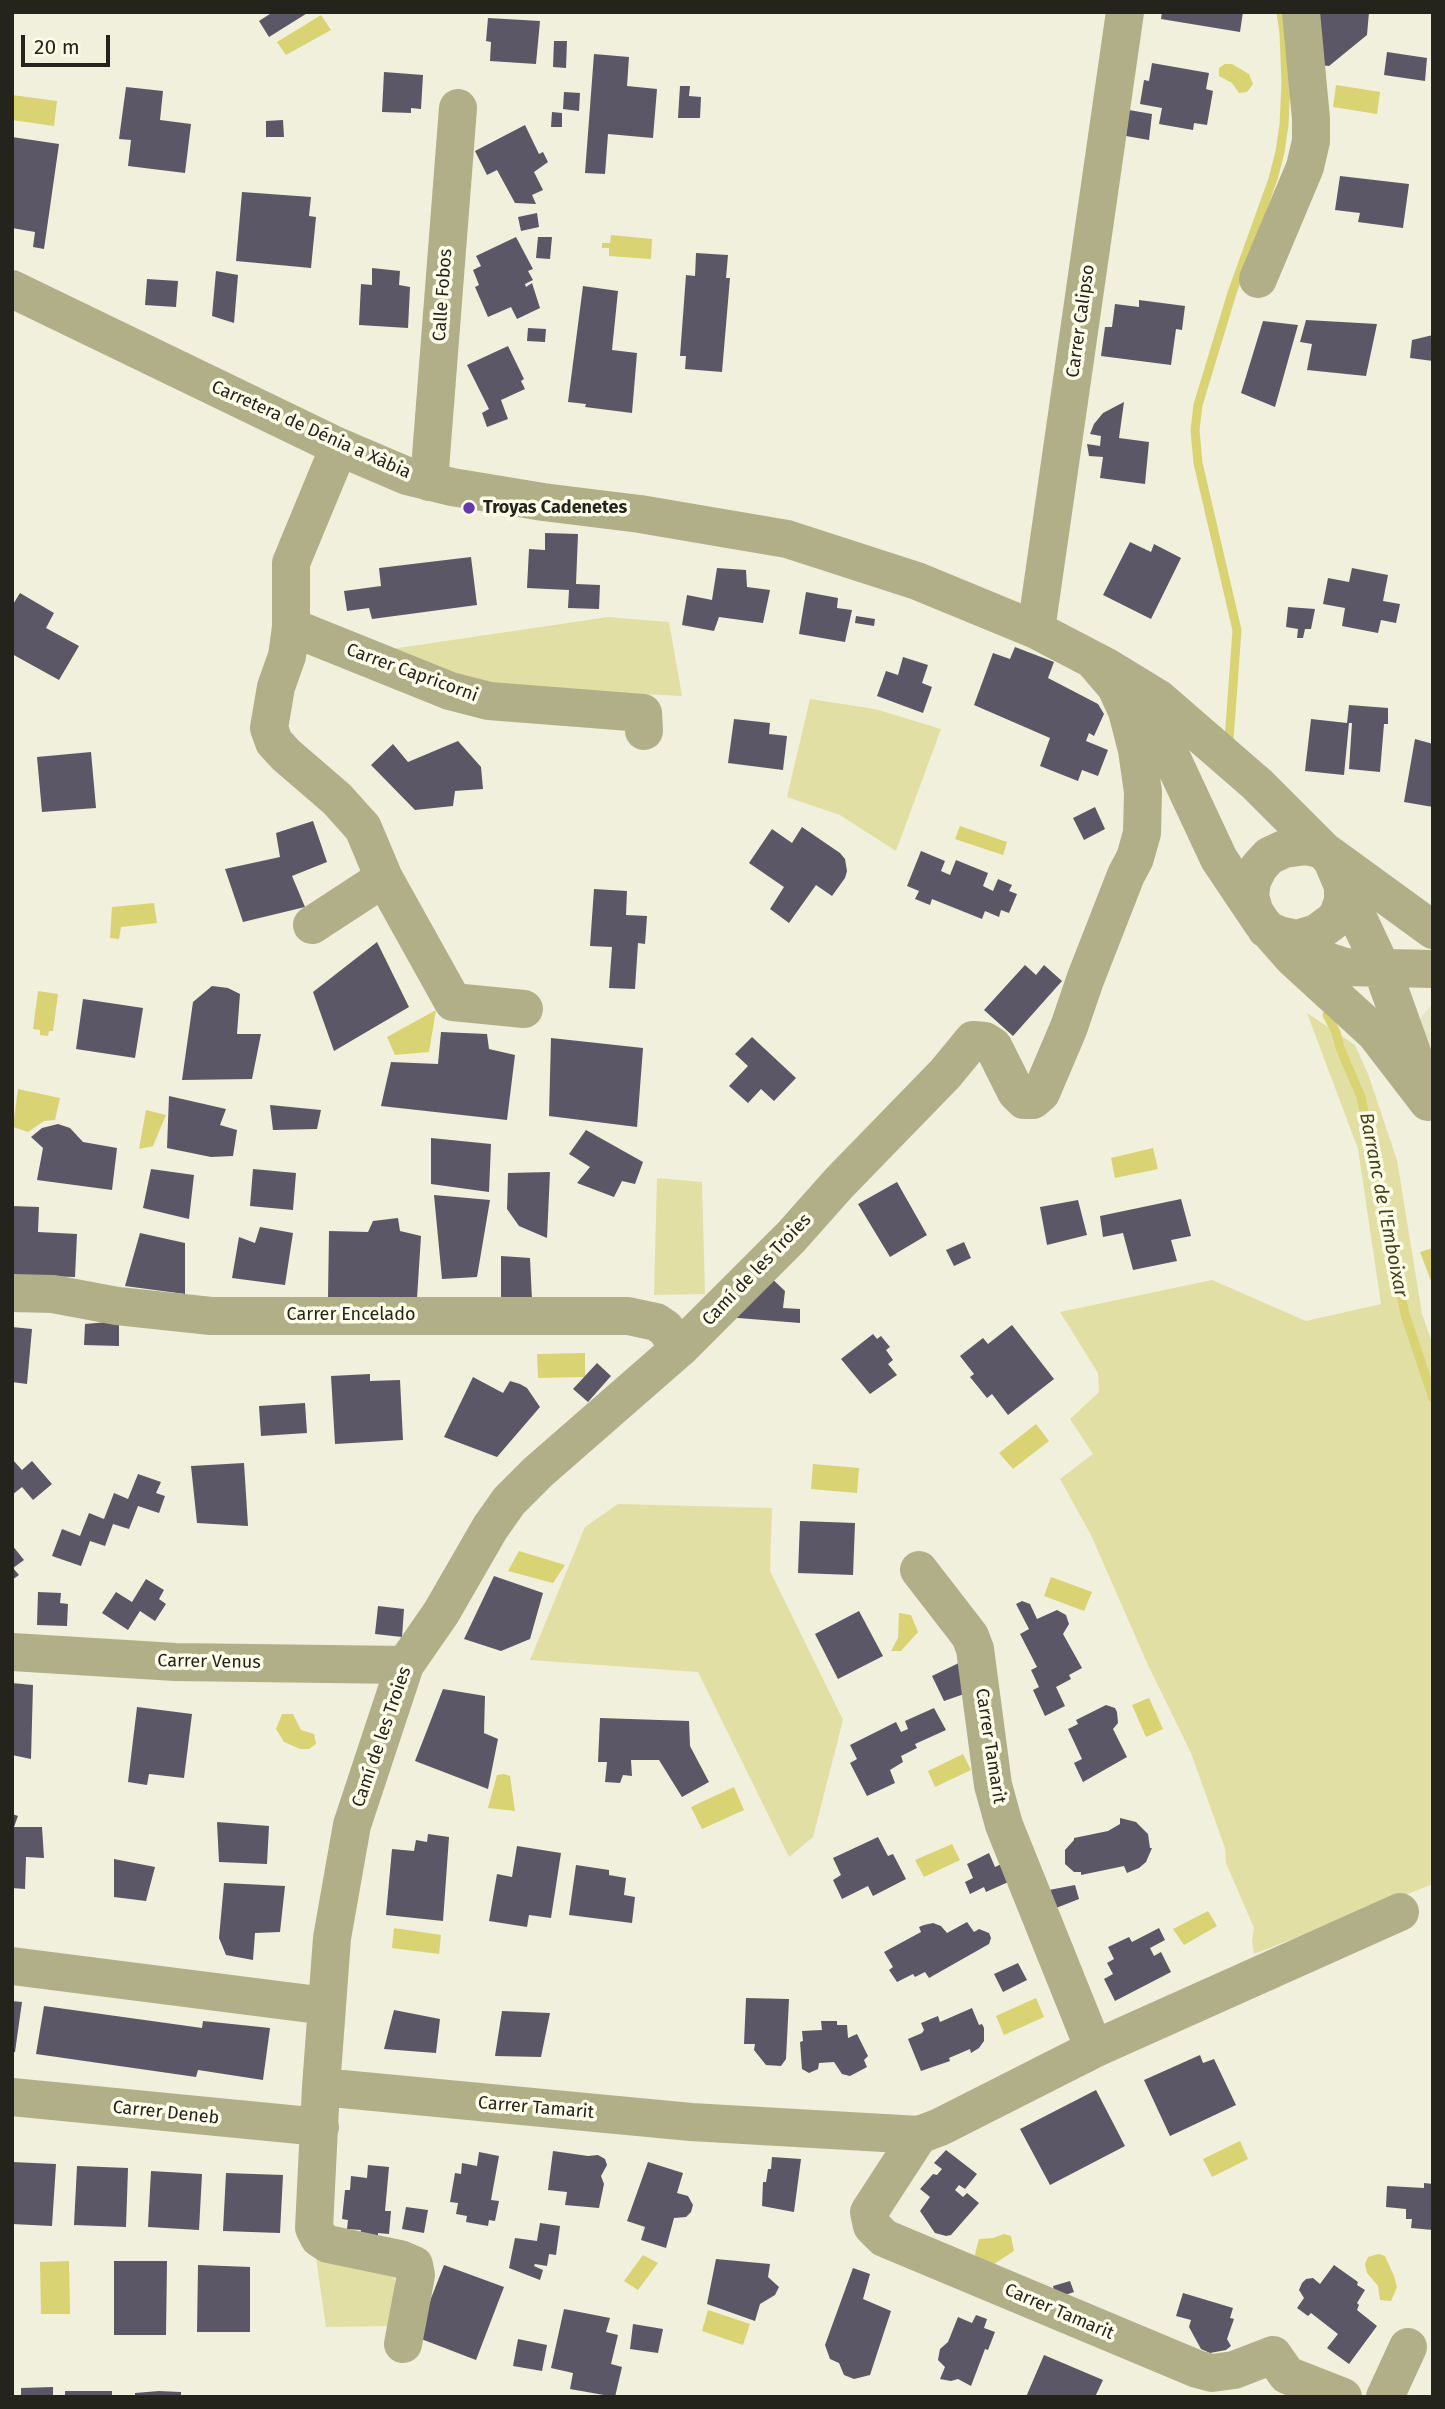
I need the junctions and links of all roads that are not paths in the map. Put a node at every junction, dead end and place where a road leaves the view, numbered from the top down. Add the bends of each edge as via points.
1 (1125, 12) edge
2 (1301, 12) edge
3 (457, 108) dead end
4 (1258, 279) dead end
5 (12, 289) edge
6 (339, 447) junction
7 (429, 482) junction
8 (291, 627) junction
9 (1036, 630) junction
10 (1099, 663) junction
11 (644, 732) dead end
12 (1323, 850) junction
13 (384, 878) junction
14 (1343, 886) junction
15 (312, 925) dead end
16 (1433, 930) edge
17 (1277, 934) junction
18 (1382, 969) junction
19 (1433, 969) edge
20 (524, 1009) dead end
21 (1430, 1107) edge
22 (12, 1293) edge
23 (680, 1348) junction
24 (919, 1570) dead end
25 (12, 1652) edge
26 (405, 1665) junction
27 (1400, 1912) dead end
28 (12, 1966) edge
29 (326, 2006) junction
30 (1094, 2049) junction
31 (321, 2087) junction
32 (12, 2097) edge
33 (320, 2127) junction
34 (919, 2135) junction
35 (403, 2344) dead end
36 (1408, 2347) dead end
37 (1343, 2397) edge
38 (1385, 2397) edge

1 - 9 street, Carrer Calipso
2 - 4 street via 1311,141 1305,167
3 - 7 street, Calle Fobos
5 - 6 street, Carretera de Dénia a Xàbia
6 - 7 street, Carretera de Dénia a Xàbia
6 - 8 street via 290,563
7 - 9 street, Carretera de Dénia a Xàbia via 787,539 917,581
8 - 11 street, Carrer Capricorni via 450,691 489,701 643,713
8 - 13 street via 269,729 286,755 363,828
9 - 10 street, Carretera de Dénia a Xàbia
10 - 12 street, Carretera de Dénia a Xàbia via 1159,699 1257,784
10 - 17 street, Carretera de Dénia a Xàbia via 1142,708 1219,859
10 - 23 street, Camí de les Troies via 1127,711 1137,750 1142,833 1041,1093 1024,1100 993,1046 973,1040 791,1237
12 - 14 street
12 - 16 street
12 - 17 street via 1307,846 1284,849 1259,867 1250,896
13 - 15 street
13 - 20 street via 453,1002
14 - 17 street via 1338,915 1325,929
14 - 18 street, Carretera de Dénia a Xàbia
17 - 18 street via 1321,959 1353,968
17 - 21 street, Carretera de Dénia a Xàbia via 1375,1033
18 - 19 street
18 - 21 street, Carretera de Dénia a Xàbia
22 - 23 street, Carrer Encelado via 53,1294 211,1316 628,1316 656,1322
23 - 26 street, Camí de les Troies via 509,1501
24 - 30 street, Carrer Tamarit via 975,1649 993,1785 1004,1825
25 - 26 street, Carrer Venus via 175,1662
26 - 29 street, Camí de les Troies via 352,1825 332,1938
27 - 30 street, Carrer Tamarit
28 - 29 street
29 - 31 street, Camí de les Troies
30 - 34 street, Carrer Tamarit
31 - 33 street, Camí de les Troies
31 - 34 street, Carrer Tamarit via 691,2122
32 - 33 street, Carrer Deneb
33 - 35 street, Camí de les Troies via 314,2228 328,2244 414,2265
34 - 37 street, Carrer Tamarit via 869,2212 872,2226 884,2238 1197,2369 1212,2373 1234,2370 1273,2355 1287,2375
36 - 38 street

